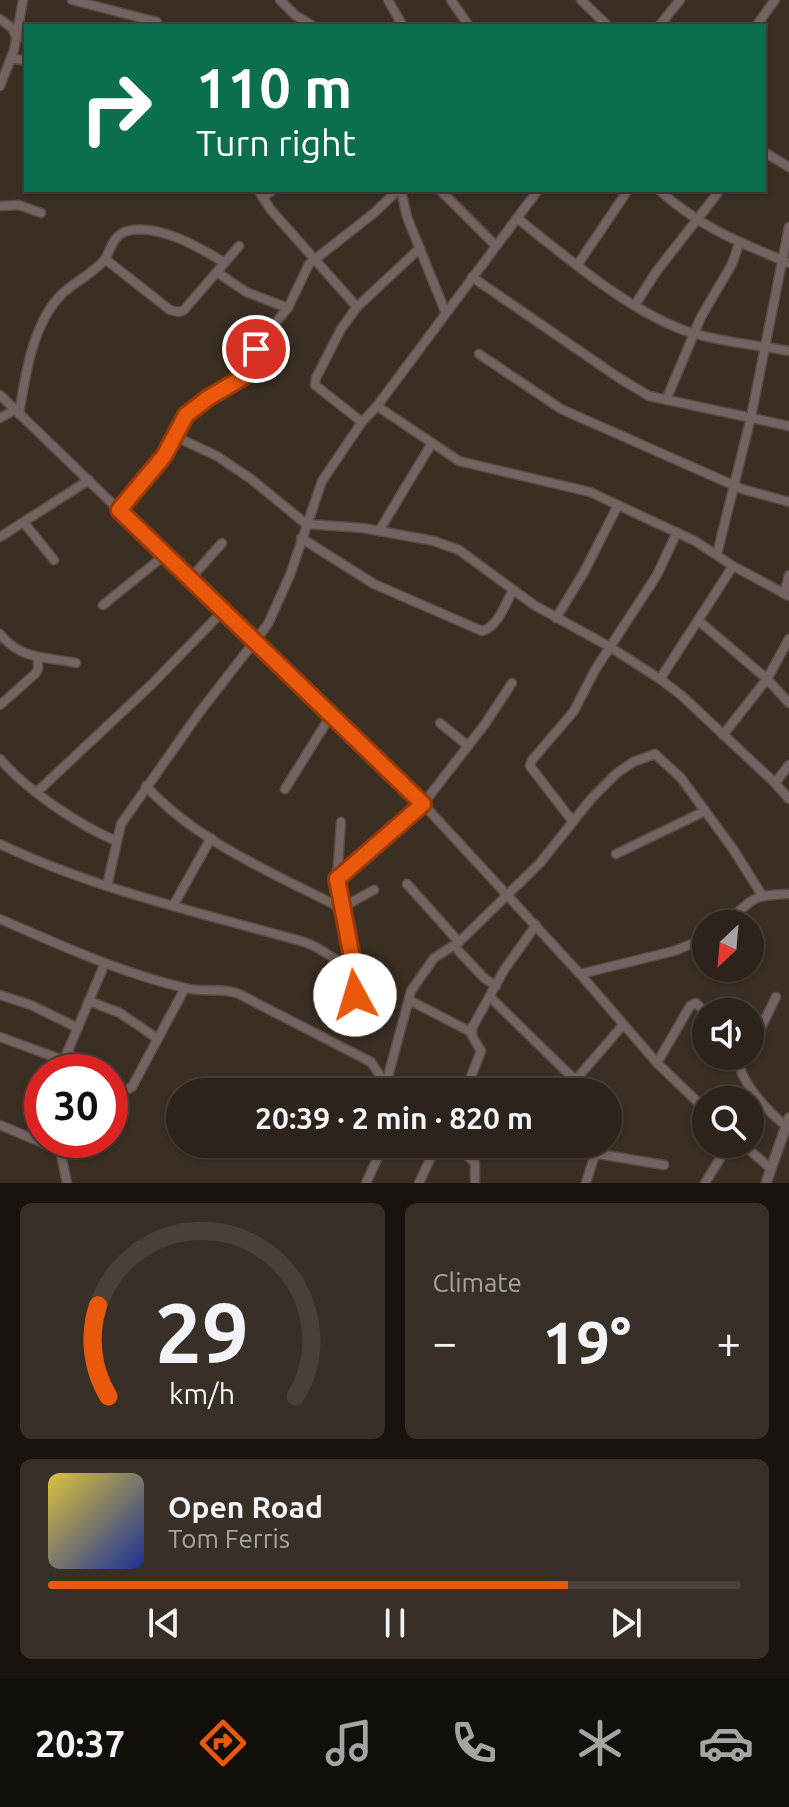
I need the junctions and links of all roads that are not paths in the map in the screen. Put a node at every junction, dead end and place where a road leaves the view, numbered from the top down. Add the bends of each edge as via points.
1 (23, 0) edge
2 (72, 0) edge
3 (280, 0) edge
4 (388, 0) edge
5 (451, 0) edge
6 (581, 0) edge
7 (667, 0) edge
8 (775, 0) edge
9 (677, 4) edge
10 (0, 19) edge
11 (157, 22) dead end
12 (310, 24) edge
13 (402, 24) edge
14 (468, 24) edge
15 (606, 24) edge
16 (661, 24) edge
17 (757, 24) edge
18 (17, 38) junction
19 (11, 58) junction
20 (24, 61) edge
21 (1, 80) edge
22 (766, 153) edge
23 (789, 167) edge
24 (398, 192) edge
25 (401, 192) edge
26 (442, 192) edge
27 (536, 192) edge
28 (627, 192) edge
29 (661, 192) edge
30 (718, 192) edge
31 (260, 193) edge
32 (0, 206) edge
33 (41, 213) dead end
34 (517, 218) junction
35 (696, 220) junction
36 (789, 227) edge
37 (739, 244) junction
38 (239, 246) dead end
39 (496, 246) junction
40 (420, 248) junction
41 (315, 257) junction
42 (105, 259) junction
43 (786, 262) edge
44 (225, 263) junction
45 (578, 264) junction
46 (218, 273) junction
47 (472, 277) junction
48 (635, 305) junction
49 (357, 307) junction
50 (288, 308) junction
51 (445, 311) junction
52 (694, 334) junction
53 (767, 347) junction
54 (789, 351) edge
55 (479, 354) dead end
56 (0, 395) edge
57 (666, 400) junction
58 (377, 406) junction
59 (17, 412) junction
60 (751, 417) junction
61 (0, 418) edge
62 (362, 422) junction
63 (789, 426) edge
64 (174, 436) junction
65 (432, 443) junction
66 (89, 480) junction
67 (735, 486) junction
68 (789, 502) edge
69 (618, 505) junction
70 (119, 510) junction
71 (25, 524) junction
72 (306, 524) junction
73 (379, 531) junction
74 (677, 532) junction
75 (0, 537) edge
76 (301, 538) junction
77 (222, 543) dead end
78 (717, 554) junction
79 (165, 555) junction
80 (54, 560) dead end
81 (733, 566) junction
82 (789, 575) edge
83 (190, 579) junction
84 (513, 590) junction
85 (786, 595) edge
86 (103, 605) dead end
87 (223, 611) junction
88 (556, 618) junction
89 (699, 621) junction
90 (0, 634) edge
91 (789, 639) edge
92 (255, 642) junction
93 (610, 647) junction
94 (38, 658) junction
95 (76, 663) dead end
96 (660, 679) junction
97 (767, 679) junction
98 (512, 683) dead end
99 (789, 703) edge
100 (0, 705) edge
101 (331, 715) junction
102 (440, 723) dead end
103 (723, 735) junction
104 (468, 746) junction
105 (0, 759) edge
106 (789, 765) edge
107 (775, 783) junction
108 (146, 786) junction
109 (285, 789) dead end
110 (37, 792) junction
111 (789, 799) edge
112 (423, 804) junction
113 (705, 811) junction
114 (341, 822) dead end
115 (573, 822) junction
116 (211, 838) junction
117 (116, 841) junction
118 (0, 844) edge
119 (616, 854) dead end
120 (337, 879) junction
121 (407, 884) dead end
122 (107, 886) junction
123 (374, 890) dead end
124 (789, 894) edge
125 (508, 895) junction
126 (762, 895) junction
127 (173, 906) junction
128 (341, 908) junction
129 (740, 910) edge
130 (0, 919) edge
131 (536, 925) junction
132 (457, 944) junction
133 (692, 944) edge
134 (105, 963) junction
135 (354, 968) junction
136 (580, 974) junction
137 (496, 986) junction
138 (185, 988) junction
139 (0, 995) edge
140 (355, 995) dead end
141 (776, 997) dead end
142 (491, 998) junction
143 (409, 1000) junction
144 (89, 1001) junction
145 (692, 1005) edge
146 (764, 1021) edge
147 (623, 1025) junction
148 (78, 1028) junction
149 (471, 1032) junction
150 (0, 1037) edge
151 (158, 1039) junction
152 (58, 1054) edge
153 (66, 1054) edge
154 (657, 1063) junction
155 (741, 1070) edge
156 (382, 1078) edge
157 (391, 1078) edge
158 (470, 1078) edge
159 (573, 1078) joint
160 (128, 1090) edge
161 (692, 1097) edge
162 (0, 1125) edge
163 (787, 1126) edge
164 (24, 1135) edge
165 (62, 1158) edge
166 (378, 1158) edge
167 (432, 1158) edge
168 (470, 1158) edge
169 (720, 1158) edge
170 (759, 1158) edge
171 (664, 1165) dead end
172 (771, 1169) junction
173 (67, 1183) edge
174 (366, 1183) edge
175 (419, 1183) edge
176 (475, 1183) edge
177 (586, 1183) edge
178 (705, 1183) edge
179 (766, 1183) edge

1 - 18 street
2 - 11 street
3 - 12 street
4 - 13 street
5 - 14 street
6 - 15 street
7 - 9 street
8 - 17 street
9 - 16 street
10 - 18 street
18 - 19 street
19 - 20 street
19 - 21 street
22 - 23 street
24 - 41 street
25 - 40 street
26 - 39 street
27 - 34 street
28 - 45 street
29 - 35 street
30 - 35 street
31 - 41 street
32 - 33 street via 19,205
34 - 39 street
34 - 45 street
35 - 37 street
35 - 48 street
36 - 43 street
37 - 43 street
37 - 52 street
38 - 44 street
39 - 47 street
40 - 49 street
40 - 51 street
41 - 49 street
41 - 50 street
42 - 44 street via 123,233 142,231 179,238
42 - 46 street via 179,312
42 - 59 street via 61,295 47,314
43 - 53 street
44 - 46 street
45 - 48 street
46 - 50 street via 246,292
47 - 51 street
47 - 57 street via 634,388
48 - 52 street
49 - 62 street via 315,385
50 - 64 street via 265,335 247,374 191,411
51 - 58 street
52 - 53 street
52 - 57 street
53 - 54 street
53 - 60 street
55 - 67 street via 561,409
56 - 59 street
57 - 60 street
58 - 62 street
58 - 65 street
59 - 61 street
59 - 66 street
60 - 63 street
60 - 67 street
62 - 72 street via 322,481
64 - 70 street
64 - 72 street via 217,456
65 - 69 street via 471,465 590,492
65 - 73 street
66 - 70 street
66 - 71 street
67 - 68 street
67 - 78 street
69 - 74 street
69 - 88 street
70 - 79 street
71 - 75 street
71 - 80 street
72 - 73 street
72 - 76 street
73 - 84 street via 447,544
74 - 78 street
74 - 93 street via 657,575
76 - 84 street via 374,584 482,631 494,625
76 - 92 street via 275,611
77 - 83 street
78 - 81 street
79 - 83 street
79 - 86 street
81 - 85 street
81 - 89 street
82 - 85 street
83 - 87 street
84 - 88 street
87 - 92 street
87 - 110 street
88 - 93 street
89 - 96 street
89 - 97 street
90 - 94 street via 18,651
91 - 97 street
92 - 101 street
92 - 108 street
93 - 96 street
93 - 115 street via 574,711 530,766
94 - 95 street
94 - 100 street via 35,674
96 - 103 street
97 - 99 street
97 - 103 street
98 - 104 street
101 - 109 street
101 - 112 street
102 - 104 street
103 - 107 street
104 - 112 street
105 - 110 street
106 - 107 street
107 - 111 street
108 - 116 street
108 - 117 street
110 - 117 street
112 - 120 street
112 - 125 street
113 - 115 street via 681,778 651,754 616,774
113 - 119 street
113 - 126 street
114 - 120 street
115 - 125 street
116 - 127 street
116 - 128 street
117 - 122 street
118 - 122 street
120 - 128 street
121 - 132 street
122 - 127 street
123 - 128 street
124 - 126 street
125 - 131 street
125 - 132 street
126 - 129 street
127 - 135 street via 304,942
128 - 135 street
130 - 134 street
131 - 136 street
131 - 137 street
132 - 137 street
132 - 143 street via 434,958
133 - 136 street
134 - 138 street
134 - 144 street
135 - 140 street
136 - 147 street
137 - 142 street
138 - 151 street
138 - 156 street via 239,994 371,1062
139 - 148 street
141 - 146 street
142 - 149 street
142 - 159 street
143 - 149 street
143 - 157 street
144 - 148 street
144 - 151 street via 120,1013
145 - 154 street
147 - 154 street
147 - 159 street
148 - 153 street
149 - 158 street via 481,1051
150 - 152 street
151 - 160 street
154 - 161 street
155 - 163 street via 763,1104
162 - 164 street
163 - 172 street
165 - 173 street
166 - 174 street
167 - 175 street
168 - 176 street via 475,1163
169 - 178 street
170 - 172 street
171 - 177 street via 596,1155
172 - 179 street

